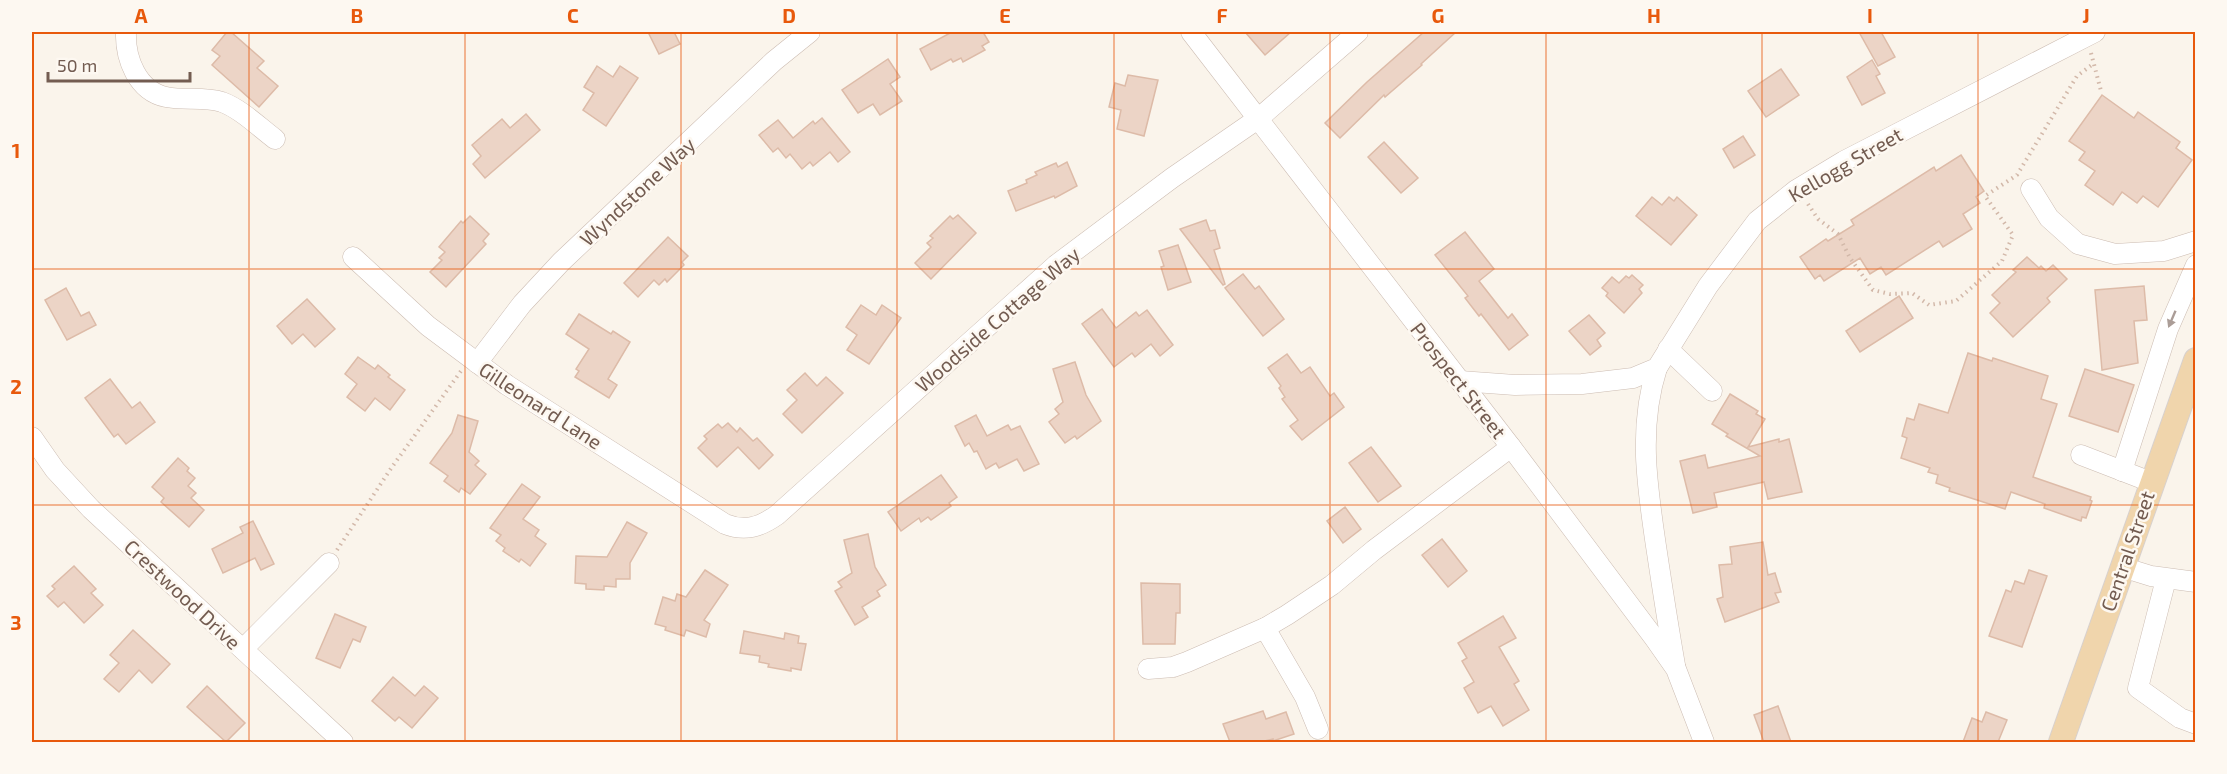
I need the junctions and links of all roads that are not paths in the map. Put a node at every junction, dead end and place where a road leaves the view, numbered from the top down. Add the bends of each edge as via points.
1 (126, 32) edge
2 (810, 32) edge
3 (1191, 32) edge
4 (1358, 32) edge
5 (2095, 32) edge
6 (1259, 118) junction
7 (275, 139) dead end
8 (2031, 189) dead end
9 (2196, 241) edge
10 (352, 257) dead end
11 (2196, 266) edge
12 (1668, 349) junction
13 (473, 360) junction
14 (2196, 360) edge
15 (1657, 368) junction
16 (1460, 381) junction
17 (1712, 391) dead end
18 (32, 437) edge
19 (1511, 447) junction
20 (2081, 455) dead end
21 (2122, 471) junction
22 (2151, 482) junction
23 (745, 530) joint
24 (329, 563) road end
25 (2122, 567) junction
26 (2166, 579) junction
27 (2196, 582) edge
28 (1265, 628) junction
29 (243, 649) junction
30 (1148, 669) dead end
31 (1676, 669) junction
32 (2196, 724) edge
33 (1318, 729) dead end
34 (343, 742) edge
35 (1704, 742) edge
36 (2061, 742) edge

1 - 7 street via 133,70 152,91 166,97 208,98 225,103
2 - 13 street, Wyndstone Way via 774,61 561,262
3 - 6 street, Prospect Street
4 - 6 street, Woodside Cottage Way
5 - 12 street, Kellogg Street via 1844,161 1774,205 1725,261
6 - 16 street, Prospect Street
6 - 23 street, Woodside Cottage Way via 1056,265 777,515
8 - 9 street via 2049,218 2078,244 2115,254 2164,251
10 - 13 street, Gilleonard Lane via 419,318
11 -> 21 street via 2168,329
12 - 15 street, Kellogg Street
12 - 17 street
13 - 23 street, Gilleonard Lane via 725,524
14 - 22 main road, Central Street
15 - 16 street via 1633,378 1603,382 1515,385
15 - 31 street, Kellogg Street via 1647,417 1645,454 1650,511
16 - 19 street, Prospect Street
18 - 29 street, Crestwood Drive via 55,470 85,502
19 - 28 street via 1318,595
19 - 31 street, Prospect Street
20 - 21 street
21 - 22 street
22 - 25 main road, Central Street
24 - 29 street
25 - 26 street
25 - 36 main road, Central Street
26 - 27 street
26 - 32 street via 2138,688 2180,718
28 - 30 street via 1187,662
28 - 33 street via 1305,696
29 - 34 street, Crestwood Drive
31 - 35 street, Prospect Street

